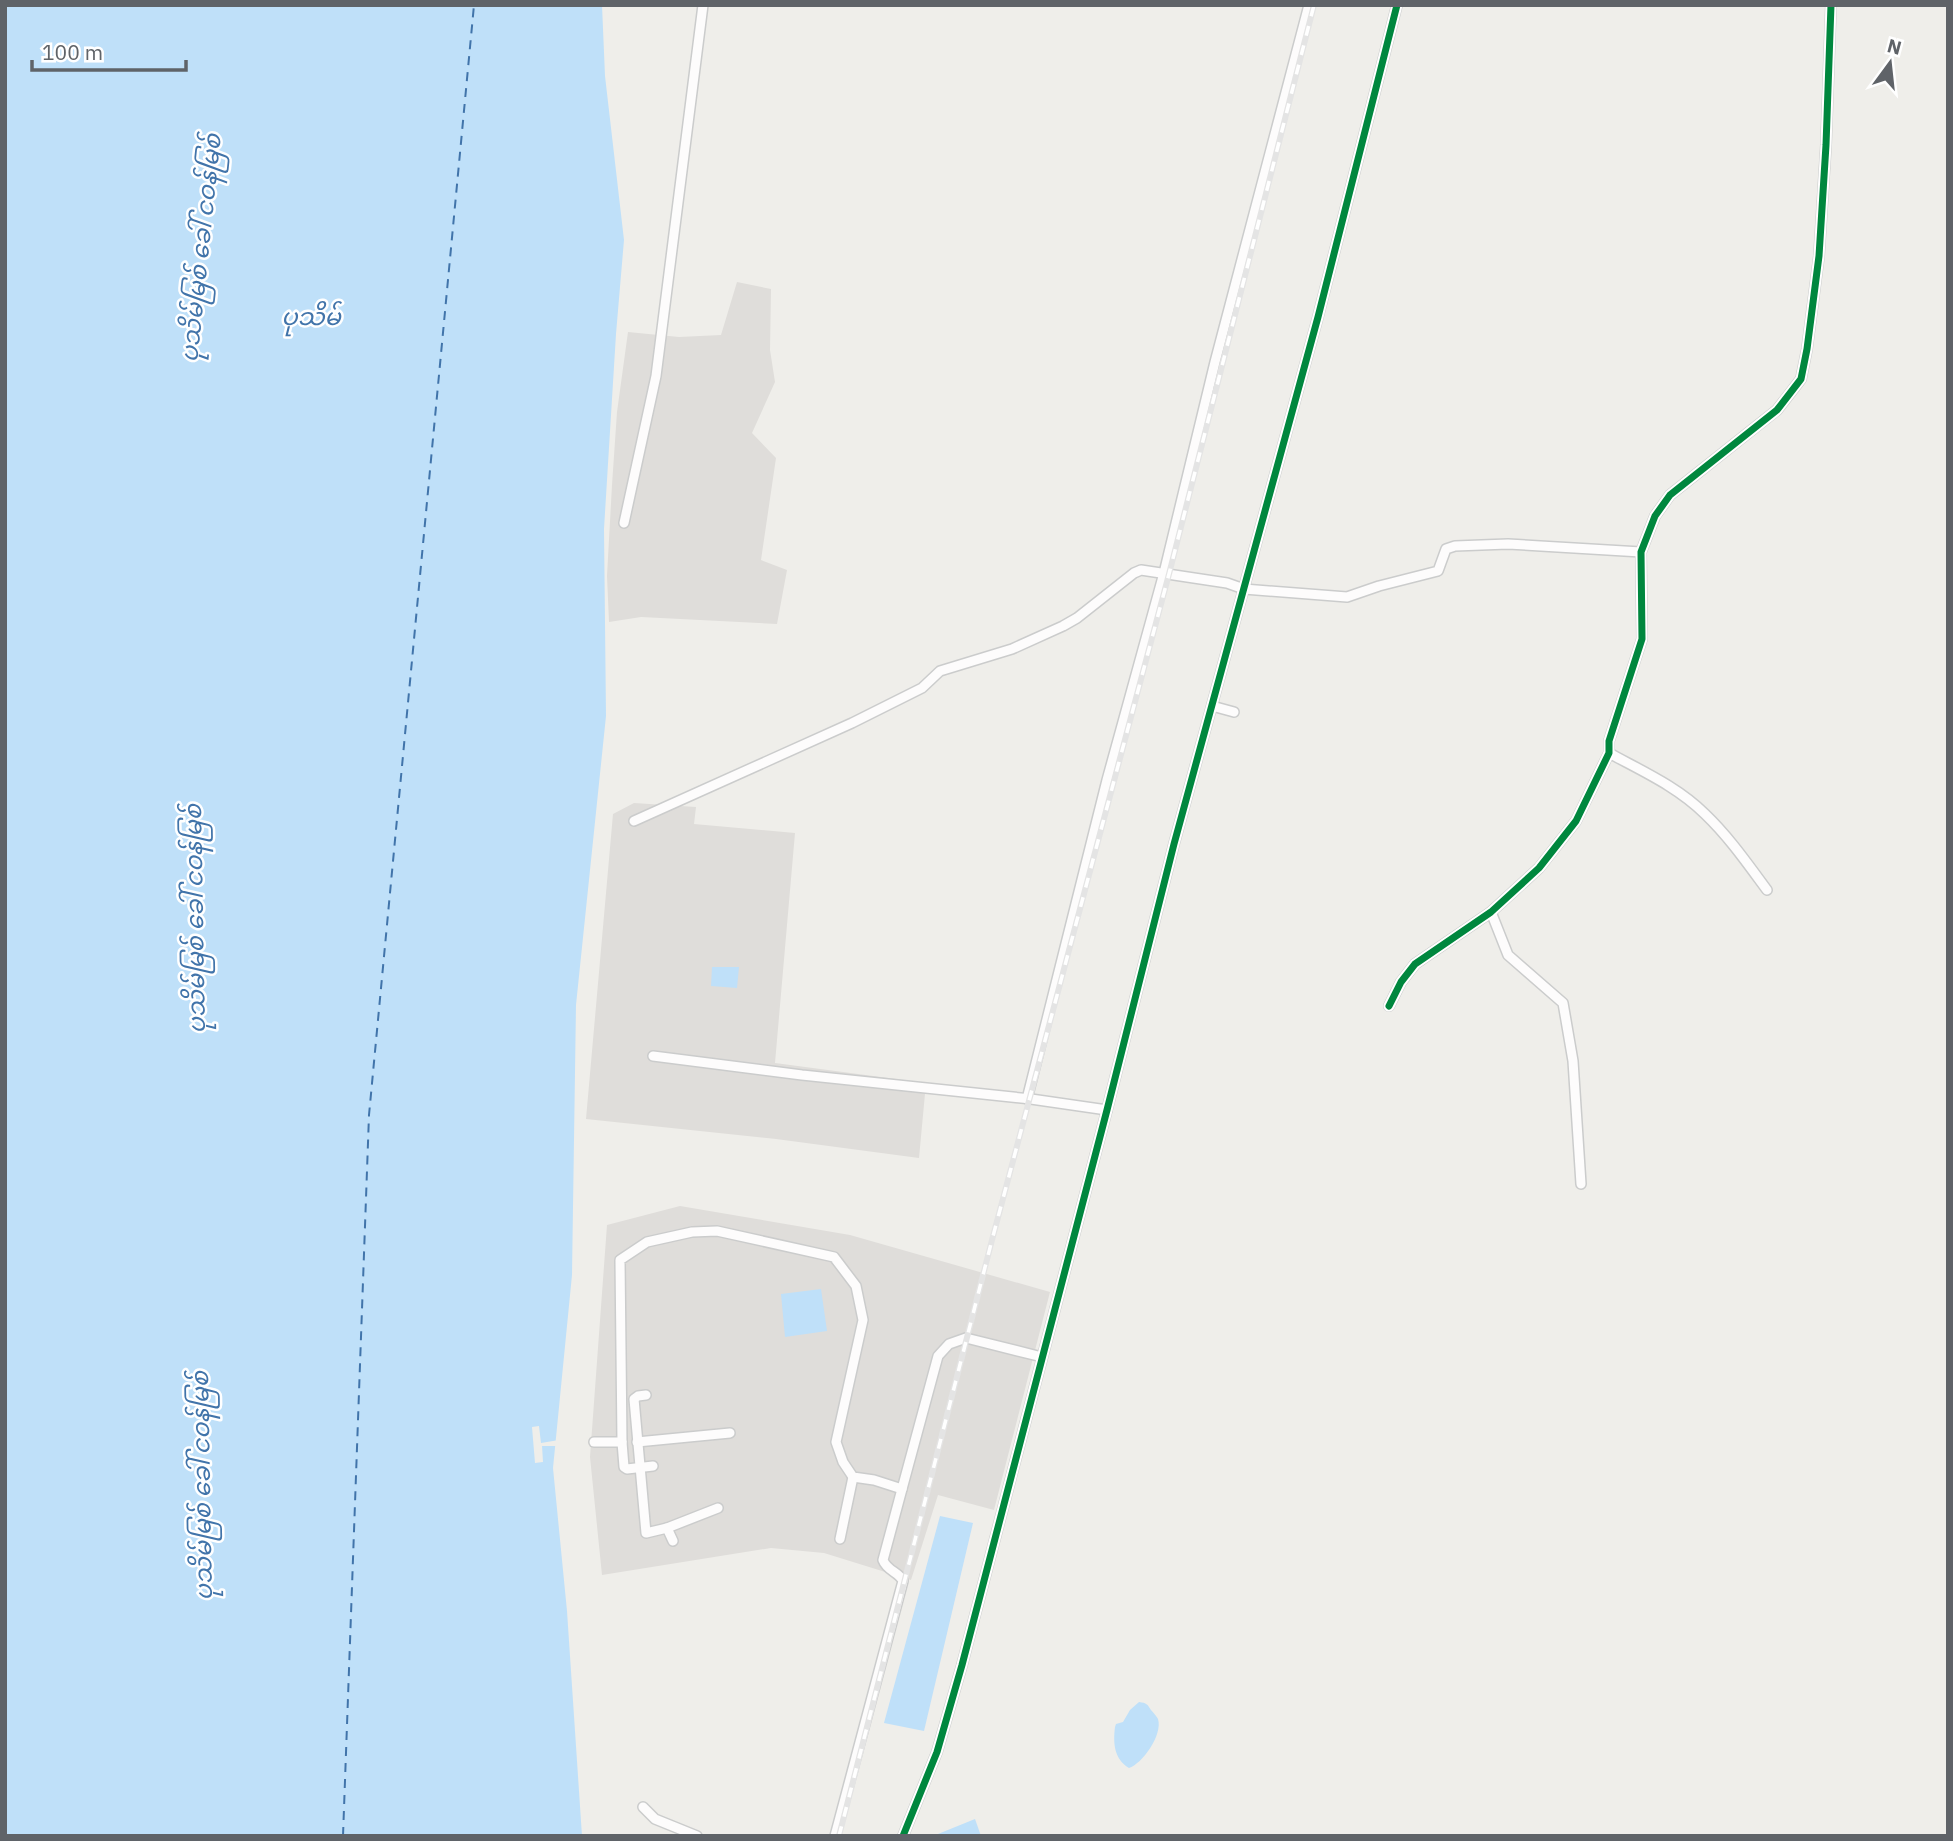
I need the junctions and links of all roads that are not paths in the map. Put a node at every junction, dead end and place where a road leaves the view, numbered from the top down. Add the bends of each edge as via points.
1 (703, 5) edge
2 (1309, 5) edge
3 (1397, 5) edge
4 (1831, 5) edge
5 (624, 523) dead end
6 (1641, 552) junction
7 (1164, 573) junction
8 (1244, 589) junction
9 (1212, 706) junction
10 (1234, 712) dead end
11 (1609, 753) junction
12 (634, 821) dead end
13 (1767, 890) dead end
14 (1491, 912) junction
15 (1389, 1006) dead end
16 (653, 1056) dead end
17 (1027, 1098) junction
18 (1107, 1110) junction
19 (1581, 1184) dead end
20 (1042, 1357) junction
21 (646, 1395) dead end
22 (730, 1433) dead end
23 (594, 1442) dead end
24 (622, 1442) junction
25 (637, 1442) junction
26 (653, 1466) dead end
27 (639, 1468) junction
28 (853, 1477) junction
29 (902, 1489) junction
30 (719, 1508) dead end
31 (667, 1528) junction
32 (840, 1539) dead end
33 (673, 1541) dead end
34 (643, 1807) dead end
35 (697, 1836) edge
36 (835, 1836) edge
37 (903, 1836) edge

1 - 5 street via 656,376
2 - 7 street
3 - 8 street
4 - 6 street via 1819,256 1801,379 1777,410 1670,495 1655,516
6 - 8 street via 1508,544 1455,546 1446,549 1438,571 1347,597
6 - 11 street via 1642,639
7 - 8 street
7 - 12 street via 1134,573 1063,626 1012,649 940,671 922,688 852,723
7 - 17 street
8 - 9 street
9 - 10 street
9 - 18 street
11 - 13 street via 1663,782 1704,812
11 - 14 street via 1576,821 1539,868
14 - 15 street via 1415,964
14 - 19 street via 1508,955 1563,1003 1573,1061
16 - 17 street
17 - 18 street
18 - 20 street
20 - 29 street via 966,1338 949,1344 938,1356
20 - 37 street via 937,1752
21 - 25 street via 634,1399
22 - 25 street
23 - 24 street
24 - 27 street via 624,1467
24 - 28 street via 620,1260 647,1242 717,1231 834,1257 856,1286 863,1320 836,1442
25 - 27 street
26 - 27 street
27 - 31 street via 646,1533
28 - 29 street
28 - 32 street
29 - 36 street via 883,1560 903,1581
30 - 31 street
31 - 33 street
34 - 35 street via 655,1819

